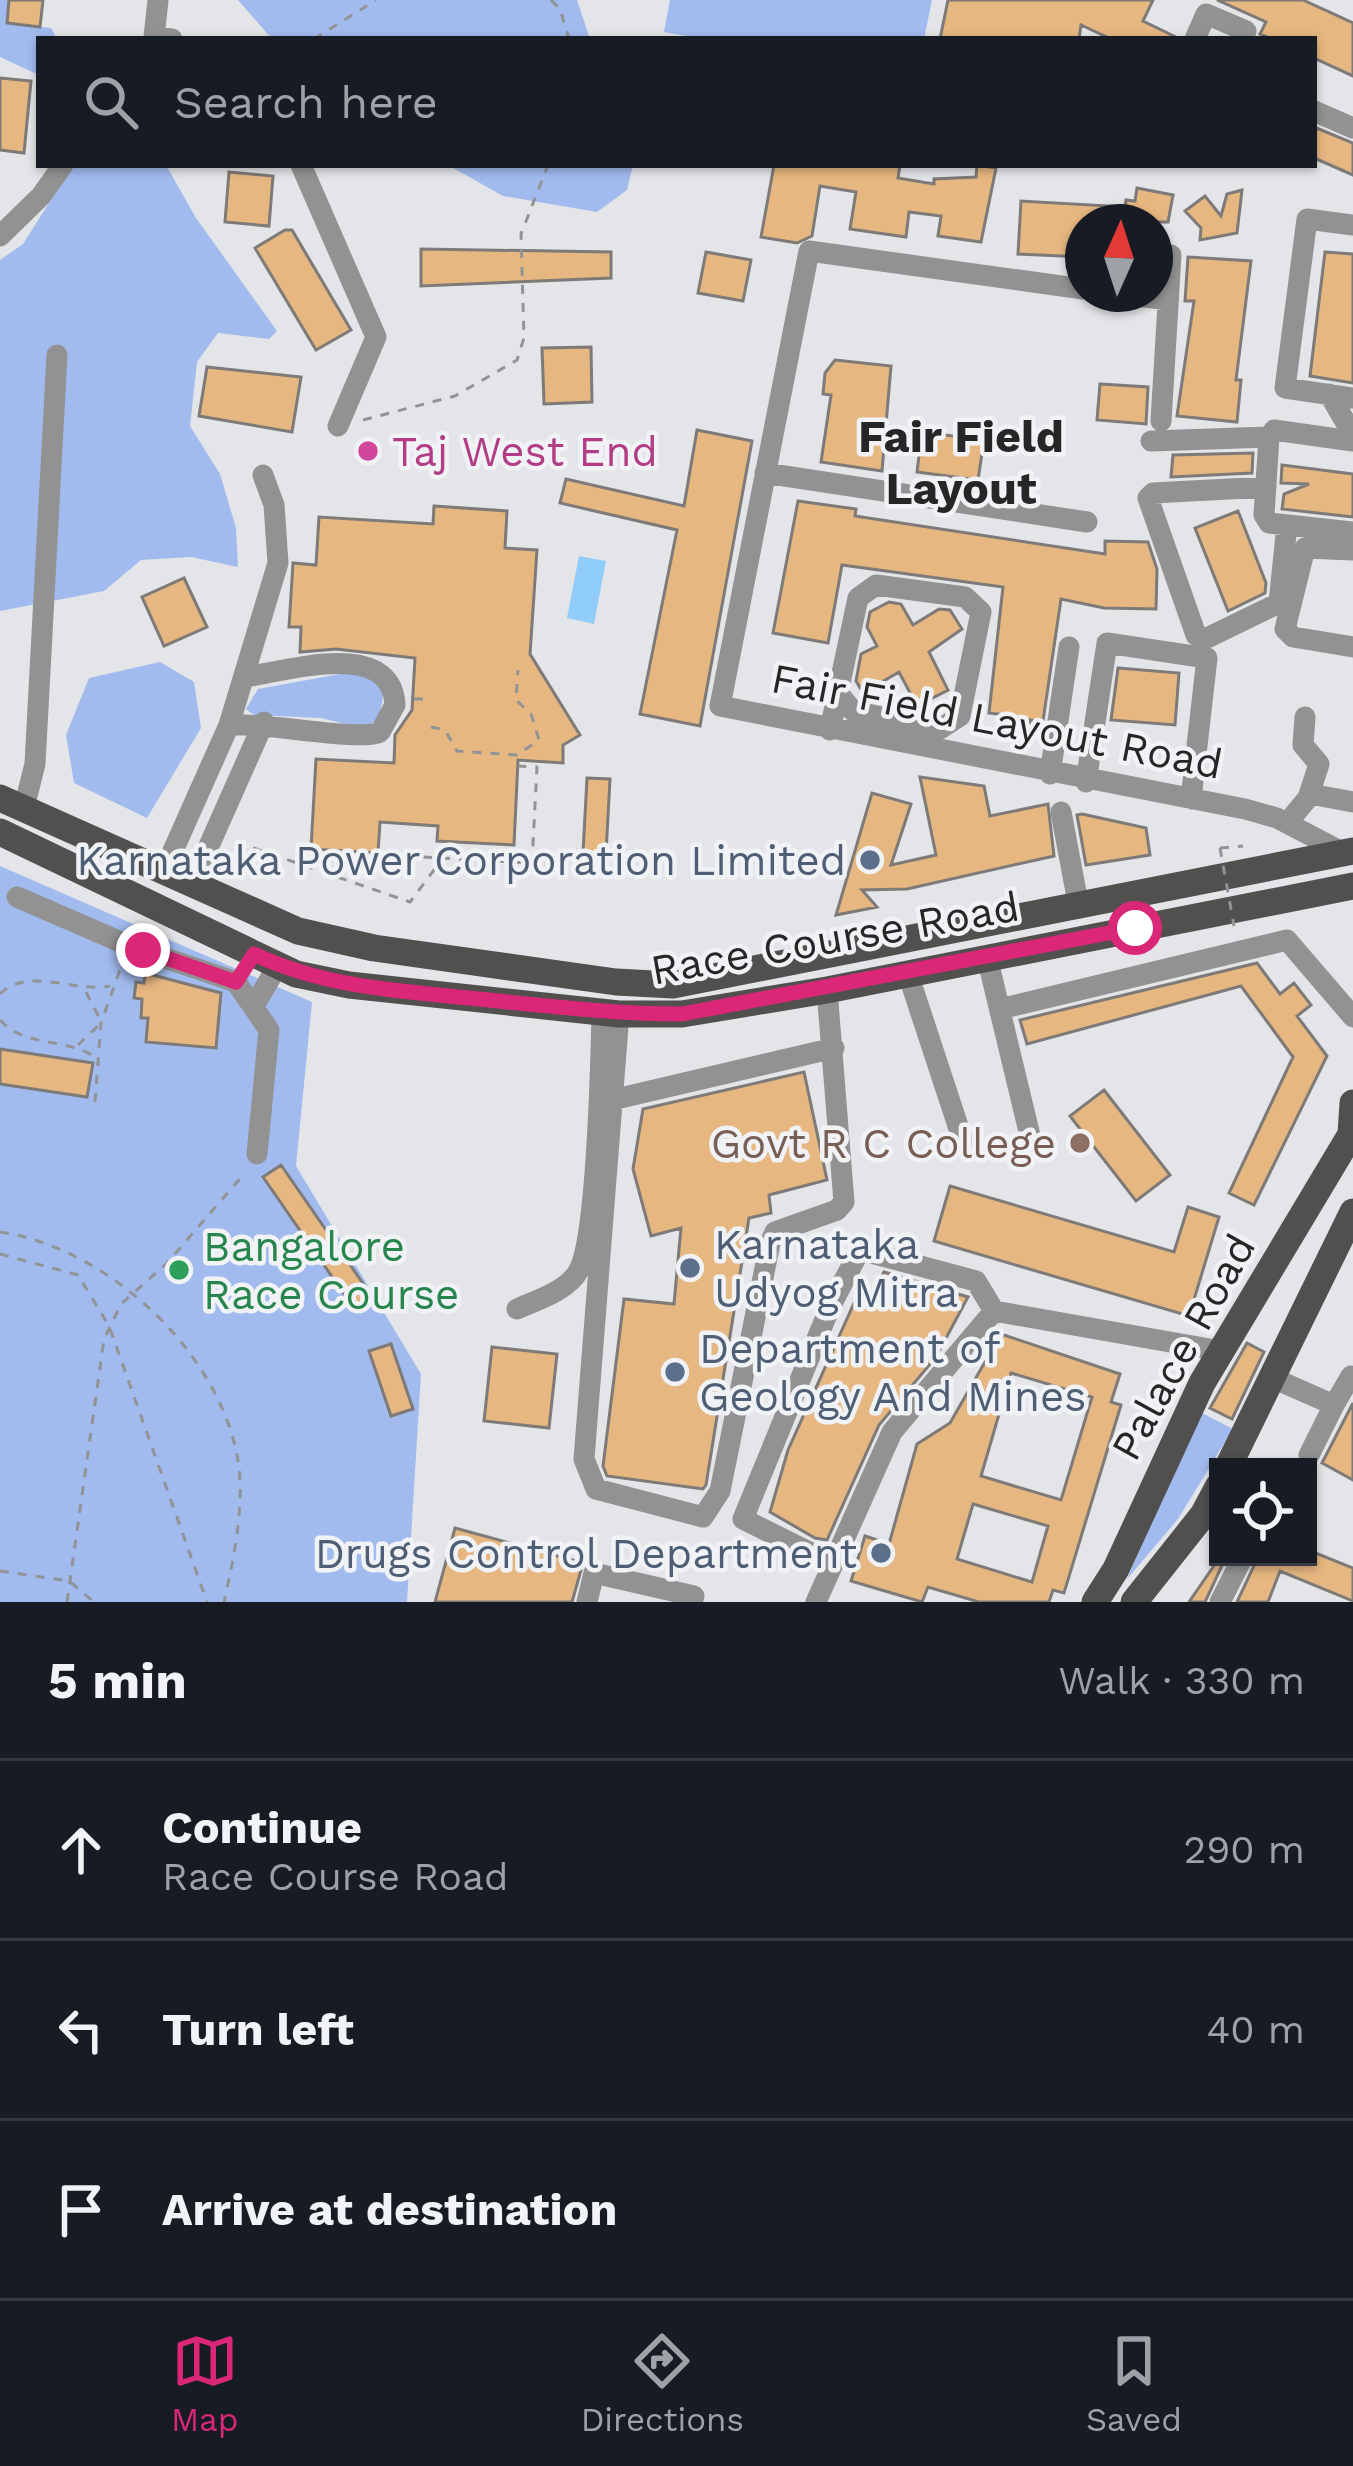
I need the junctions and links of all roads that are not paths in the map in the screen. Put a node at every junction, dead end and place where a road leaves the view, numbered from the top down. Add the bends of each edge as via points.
1 (158, 0) edge
2 (154, 36) edge
3 (1196, 36) edge
4 (1244, 36) edge
5 (1317, 112) edge
6 (1353, 128) edge
7 (60, 168) edge
8 (302, 168) edge
9 (1353, 225) edge
10 (0, 236) edge
11 (1065, 287) edge
12 (1167, 312) edge
13 (57, 355) dead end
14 (1329, 394) junction
15 (1353, 398) edge
16 (1353, 424) edge
17 (338, 426) road end
18 (1269, 436) junction
19 (1353, 440) edge
20 (765, 472) junction
21 (262, 475) dead end
22 (1266, 487) junction
23 (1087, 521) dead end
24 (1286, 525) junction
25 (1353, 532) edge
26 (1353, 550) edge
27 (1069, 647) dead end
28 (1353, 647) edge
29 (245, 677) junction
30 (838, 693) junction
31 (1305, 717) dead end
32 (264, 722) junction
33 (229, 724) junction
34 (830, 730) junction
35 (1050, 774) junction
36 (1086, 782) junction
37 (1310, 794) junction
38 (1191, 799) junction
39 (1353, 802) edge
40 (12, 803) edge
41 (1061, 812) dead end
42 (186, 823) junction
43 (1287, 823) junction
44 (0, 832) edge
45 (215, 835) junction
46 (1348, 852) edge
47 (164, 871) junction
48 (192, 884) junction
49 (1353, 886) edge
50 (17, 897) dead end
51 (1079, 908) junction
52 (987, 957) junction
53 (266, 959) junction
54 (908, 974) junction
55 (236, 982) junction
56 (827, 990) junction
57 (254, 1006) junction
58 (1000, 1009) junction
59 (610, 1013) junction
60 (1353, 1018) edge
61 (834, 1048) junction
62 (616, 1099) junction
63 (1353, 1102) edge
64 (1352, 1133) edge
65 (963, 1141) dead end
66 (1032, 1144) dead end
67 (257, 1154) road end
68 (1353, 1212) edge
69 (1271, 1270) junction
70 (1313, 1294) junction
71 (517, 1309) dead end
72 (994, 1312) junction
73 (1220, 1351) junction
74 (1351, 1376) edge
75 (1273, 1378) junction
76 (1334, 1406) junction
77 (1309, 1454) dead end
78 (1233, 1458) edge
79 (1209, 1504) edge
80 (833, 1564) junction
81 (1238, 1566) edge
82 (587, 1602) edge
83 (692, 1602) edge
84 (817, 1602) edge
85 (1095, 1602) edge
86 (1134, 1602) edge
87 (1220, 1602) edge

1 - 2 street
3 - 4 street via 1206,14
5 - 6 street
7 - 10 street
8 - 17 street via 376,337
9 - 14 street via 1307,219 1285,388
11 - 20 street, Fair Field Layout Road via 809,251
12 - 18 street via 1156,431
13 - 40 street via 34,764
14 - 15 street
14 - 16 street
18 - 19 street via 1279,430
18 - 22 street
20 - 23 street
20 - 34 street, Fair Field Layout Road via 720,706
21 - 29 street via 274,505 278,563
22 - 24 street via 1266,521
22 - 24 street via 1148,498 1196,635 1207,638 1279,602
24 - 25 street
26 - 28 street via 1305,548 1285,629
27 - 35 street
29 - 32 street via 367,666 385,676 394,695 392,716 370,737
29 - 33 street
30 - 30 street via 858,598 876,585 965,597 980,613 960,716 940,729 853,711
30 - 34 street
31 - 37 street via 1303,745 1318,764
32 - 33 street
32 - 45 street
33 - 42 street
34 - 35 street, Fair Field Layout Road
35 - 36 street, Fair Field Layout Road
36 - 38 street, Fair Field Layout Road
36 - 38 street via 1107,643 1207,658
37 - 39 street
37 - 43 street
38 - 43 street, Fair Field Layout Road
40 - 47 main road, Race Course Road
41 - 51 street
42 - 45 street
42 - 47 street
43 - 46 street, Fair Field Layout Road
44 - 53 main road, Race Course Road
45 - 48 street
46 - 51 main road, Race Course Road
47 - 48 main road, Race Course Road
48 - 51 main road, Race Course Road via 298,931 374,948 674,985
49 - 52 main road, Race Course Road
50 - 55 street
52 - 54 main road, Race Course Road
52 - 58 street
53 - 55 street
53 - 57 street
53 - 59 main road, Race Course Road via 350,985
54 - 56 main road, Race Course Road
54 - 65 street
55 - 57 street
56 - 59 main road, Race Course Road via 682,1014
56 - 61 street
57 - 67 street via 269,1030
58 - 60 street via 1286,940
58 - 66 street
59 - 62 street
59 - 71 street via 581,1266 561,1288
61 - 62 street
61 - 62 street via 844,1202 775,1232 720,1490 703,1517 596,1489 584,1459
63 - 64 main road, Palace Road
64 - 69 main road, Palace Road
68 - 70 main road, Palace Road
69 - 70 main road
69 - 73 main road, Palace Road
70 - 75 main road, Palace Road
72 - 73 street
72 - 80 street via 892,1432
72 - 80 street via 976,1281 860,1250 743,1519
73 - 85 main road, Palace Road
74 - 76 street
75 - 76 street
75 - 78 main road, Palace Road
76 - 77 street
79 - 86 main road
80 - 84 street
81 - 87 street
82 - 83 street via 594,1573 694,1596

